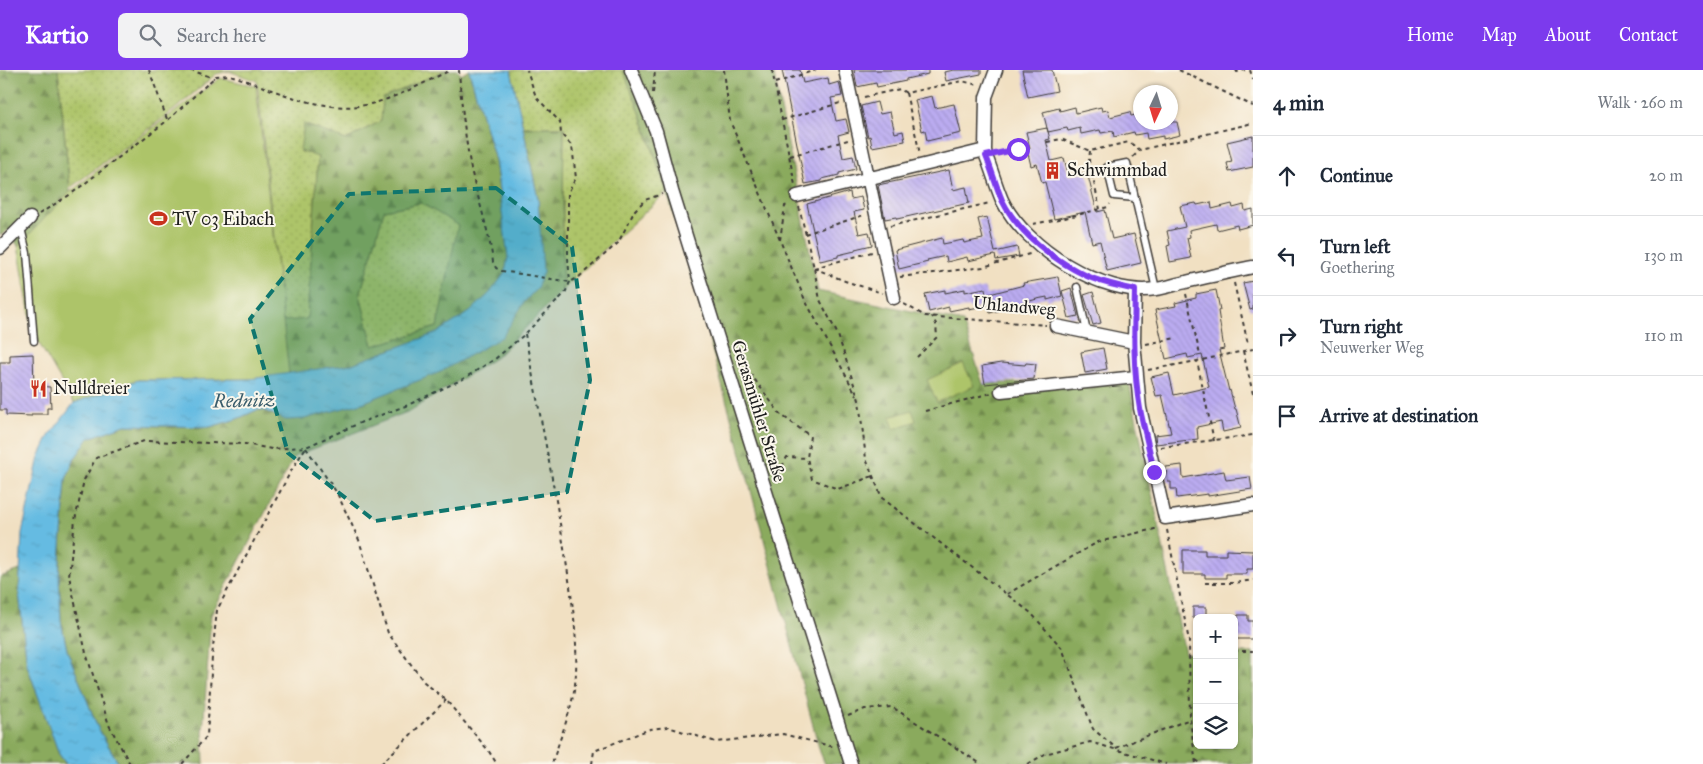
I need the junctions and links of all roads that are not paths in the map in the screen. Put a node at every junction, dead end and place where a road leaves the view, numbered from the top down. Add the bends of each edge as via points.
1 (631, 70) edge
2 (845, 70) edge
3 (996, 70) edge
4 (986, 153) junction
5 (869, 178) junction
6 (797, 198) road end
7 (1135, 198) junction
8 (30, 218) road end
9 (21, 228) junction
10 (0, 248) edge
11 (1253, 267) edge
12 (1077, 287) dead end
13 (1156, 289) junction
14 (1135, 290) junction
15 (894, 298) road end
16 (1056, 326) road end
17 (1087, 332) junction
18 (34, 341) dead end
19 (1134, 344) junction
20 (1136, 375) junction
21 (1001, 391) road end
22 (1253, 505) edge
23 (850, 764) edge

1 - 23 street, Gerasmühler Straße via 656,131
2 - 5 street
3 - 4 street via 986,98
4 - 5 street
4 - 14 street via 1002,200 1020,226 1040,246 1089,277
5 - 6 street
5 - 15 street
7 - 7 lane via 1127,163 1107,167 1114,196
7 - 13 lane
8 - 9 street
9 - 10 street
9 - 18 lane
11 - 13 street
12 - 17 lane
13 - 14 street
14 - 19 street
16 - 17 street, Uhlandweg
17 - 19 street, Uhlandweg
19 - 20 street
20 - 21 street
20 - 22 street via 1140,408 1165,518

